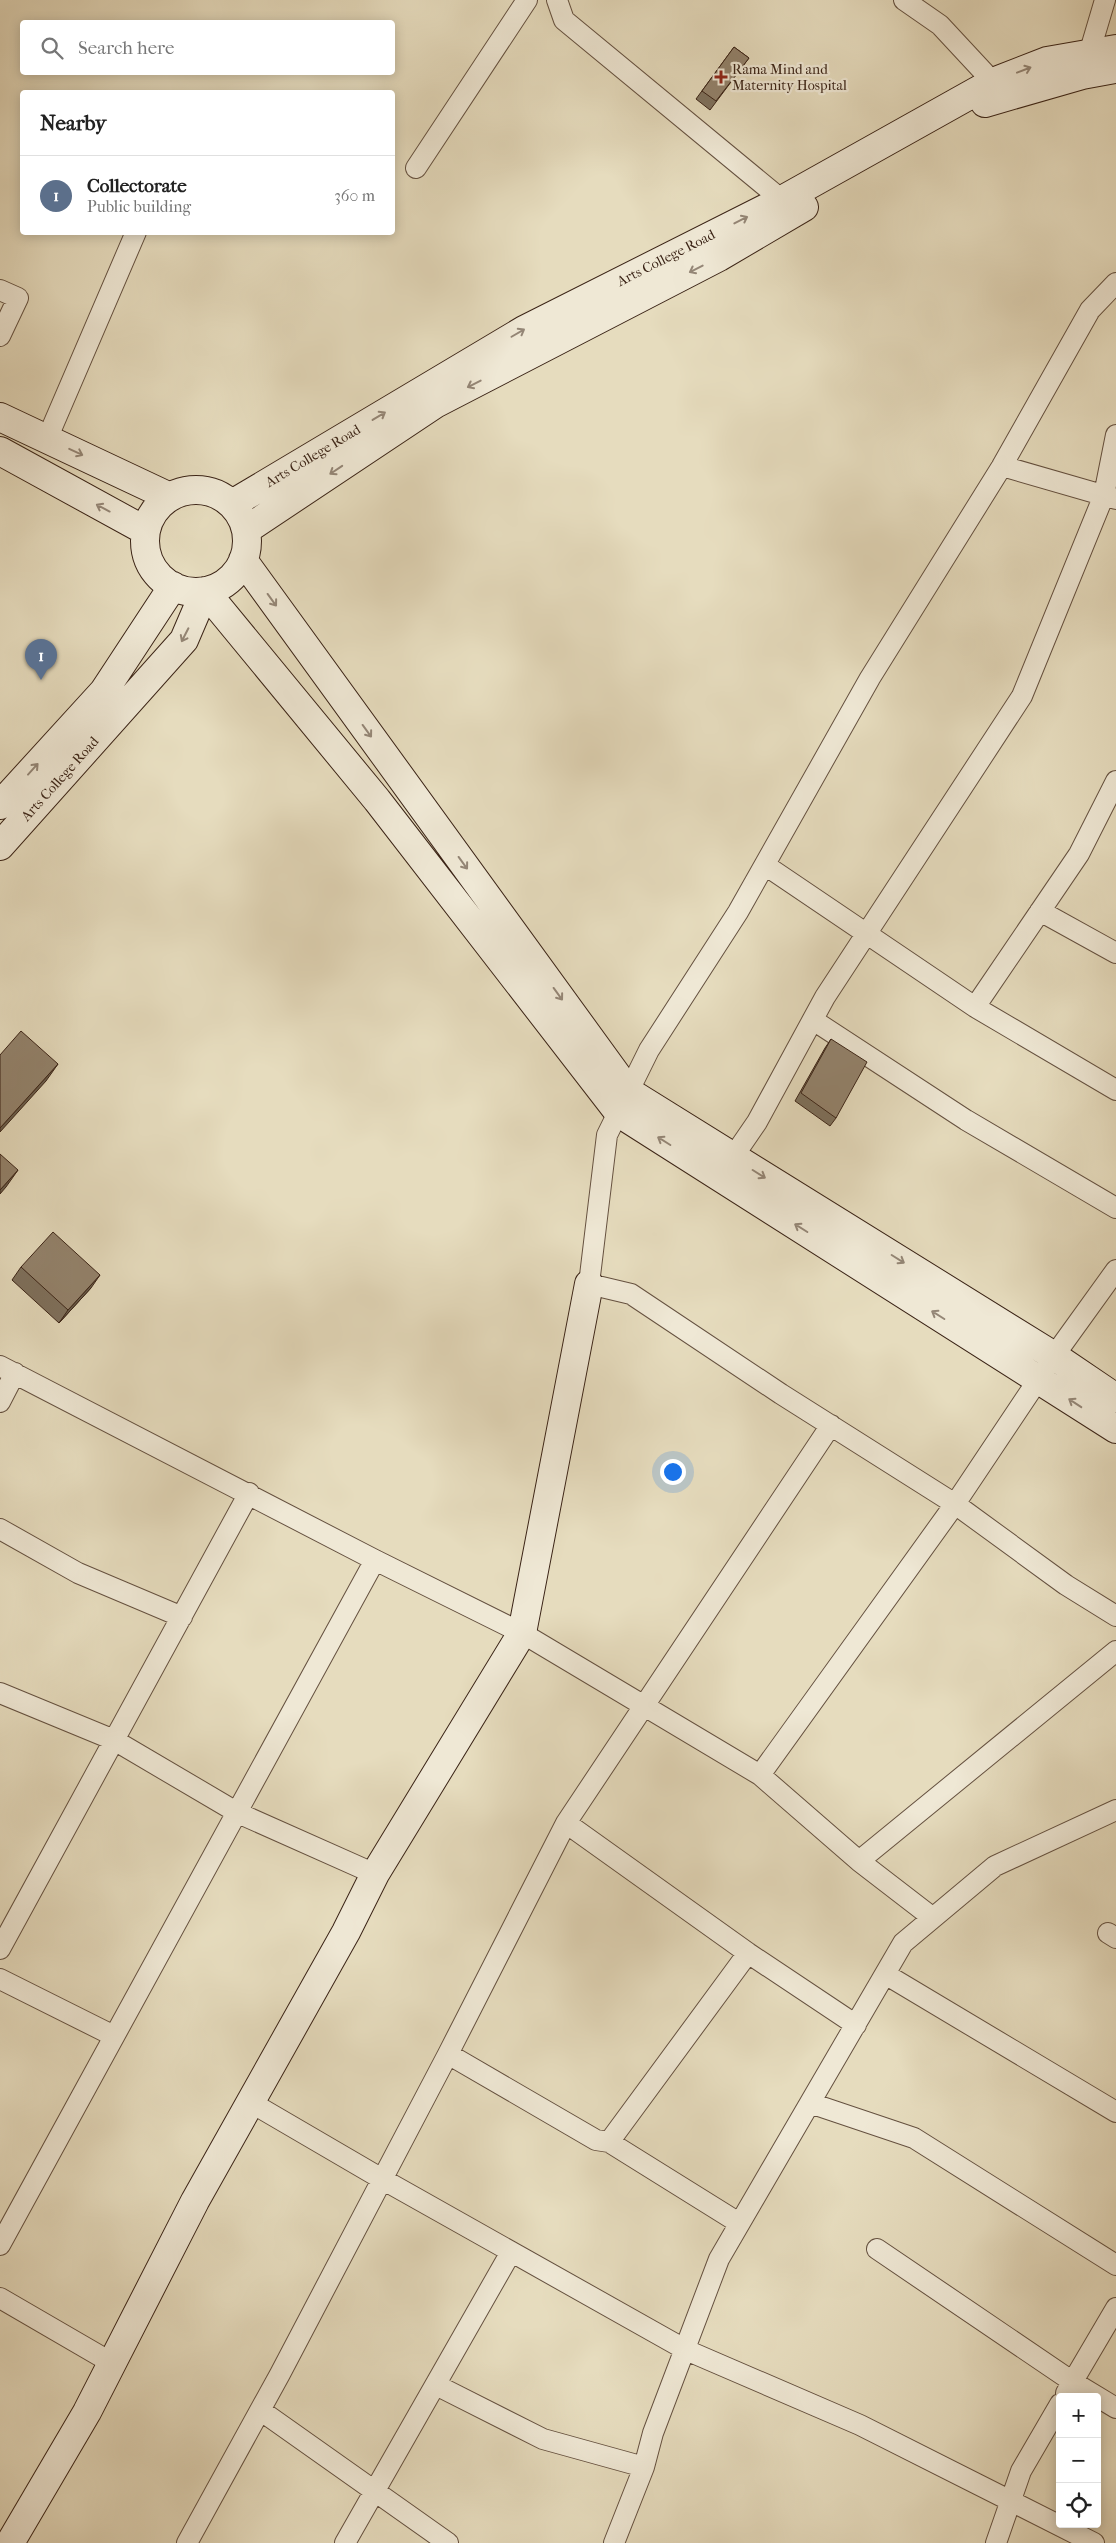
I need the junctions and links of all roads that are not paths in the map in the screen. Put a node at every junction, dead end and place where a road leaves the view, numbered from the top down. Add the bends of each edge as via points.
1 (528, 0) edge
2 (557, 0) edge
3 (904, 0) edge
4 (1105, 0) edge
5 (1116, 50) edge
6 (1089, 54) junction
7 (1116, 69) edge
8 (993, 82) junction
9 (416, 168) dead end
10 (782, 200) junction
11 (135, 235) edge
12 (1116, 283) edge
13 (0, 290) edge
14 (0, 336) edge
15 (0, 417) edge
16 (1116, 435) edge
17 (47, 439) junction
18 (0, 451) edge
19 (1002, 466) junction
20 (170, 497) junction
21 (1110, 497) edge
22 (232, 504) junction
23 (246, 530) junction
24 (146, 531) junction
25 (243, 560) junction
26 (173, 586) junction
27 (205, 591) junction
28 (1116, 782) edge
29 (0, 805) edge
30 (0, 846) edge
31 (765, 864) junction
32 (1040, 911) junction
33 (867, 933) junction
34 (1116, 953) edge
35 (974, 1007) junction
36 (813, 1020) junction
37 (1116, 1090) edge
38 (624, 1102) junction
39 (732, 1157) junction
40 (1116, 1208) edge
41 (1116, 1270) edge
42 (589, 1284) junction
43 (1054, 1356) junction
44 (7, 1369) edge
45 (1038, 1379) junction
46 (1116, 1398) edge
47 (0, 1402) edge
48 (831, 1425) junction
49 (1116, 1429) edge
50 (249, 1493) junction
51 (955, 1504) junction
52 (0, 1529) edge
53 (375, 1560) junction
54 (1116, 1616) edge
55 (182, 1617) junction
56 (522, 1633) junction
57 (1116, 1651) edge
58 (0, 1693) edge
59 (645, 1705) junction
60 (114, 1740) junction
61 (760, 1774) junction
62 (1116, 1810) edge
63 (237, 1812) junction
64 (566, 1823) junction
65 (859, 1861) junction
66 (375, 1874) junction
67 (933, 1918) junction
68 (0, 1949) edge
69 (748, 1953) junction
70 (885, 1974) junction
71 (0, 1979) edge
72 (856, 2025) junction
73 (114, 2036) junction
74 (448, 2054) junction
75 (250, 2102) junction
76 (810, 2103) junction
77 (1116, 2112) edge
78 (609, 2142) junction
79 (382, 2179) junction
80 (738, 2223) junction
81 (0, 2244) edge
82 (877, 2249) dead end
83 (511, 2252) junction
84 (1116, 2265) edge
85 (0, 2298) edge
86 (1116, 2308) edge
87 (686, 2350) junction
88 (112, 2363) junction
89 (436, 2385) junction
90 (1069, 2389) edge
91 (1116, 2408) edge
92 (260, 2410) junction
93 (1056, 2411) edge
94 (644, 2467) junction
95 (375, 2490) junction
96 (1013, 2500) junction
97 (10, 2543) edge
98 (188, 2543) edge
99 (345, 2543) edge
100 (448, 2543) edge
101 (614, 2543) edge
102 (996, 2543) edge
103 (1094, 2543) edge

1 - 9 street
2 - 10 street via 564,20
3 - 8 street via 940,26
4 - 6 street
5 - 6 main road, Arts College Road
8 -> 6 main road, Arts College Road via 1047,62
7 -> 23 main road via 1082,75 987,102 719,257 435,404
8 - 10 main road, Arts College Road
22 -> 10 main road, Arts College Road via 524,330
11 - 17 street
12 - 19 street via 1090,310
13 - 14 street via 18,298
15 - 17 main road
16 - 21 street
17 -> 20 main road
24 -> 18 main road
19 - 21 street
19 - 31 street via 870,678
20 - 22 main road via 185,490 202,490 218,494
20 - 24 main road via 151,517
21 - 33 street via 1022,696
22 - 23 main road
23 - 25 main road
24 - 26 main road via 150,563 160,577
25 - 27 main road via 228,580
25 -> 38 main road
26 - 27 main road
29 -> 26 main road via 104,691
27 -> 30 main road, Arts College Road via 184,640
27 - 38 main road
28 - 32 street via 1079,854
31 - 33 street
31 - 38 street via 649,1050
32 - 34 street
32 - 35 street
33 - 35 street
33 - 36 street
35 - 37 street
36 - 39 street via 757,1122
36 - 40 street via 966,1120
38 - 39 main road
38 - 42 street via 607,1135
45 -> 38 main road
39 -> 43 main road
41 - 43 street
42 - 48 street via 631,1294
42 - 56 main road
43 - 45 street
43 - 46 main road
44 - 47 street
44 - 50 street
49 -> 45 main road
45 - 51 street
48 - 51 street
48 - 59 street
50 - 53 street
50 - 55 street
51 - 54 street via 1066,1585
51 - 61 street
52 - 55 street via 78,1573
53 - 56 street
53 - 63 street
55 - 60 street
56 - 59 street
56 - 66 main road
57 - 65 street
58 - 60 street
59 - 61 street
59 - 64 street
60 - 63 street
60 - 68 street
61 - 65 street
62 - 67 street via 995,1866
63 - 66 street
63 - 73 street
64 - 69 street
64 - 74 street
65 - 67 street
66 - 75 main road
67 - 70 street via 903,1943
69 - 72 street
69 - 78 street
70 - 72 street
70 - 77 street
71 - 73 street
72 - 76 street
73 - 81 street
74 - 78 street via 596,2140
74 - 79 street
75 - 79 street
75 - 88 main road
76 - 80 street
76 - 84 street via 914,2138
78 - 80 street
79 - 83 street
79 - 92 street
80 - 87 street via 719,2259
82 - 90 street
83 - 87 street
83 - 89 street
85 - 88 street
86 - 90 street
87 - 94 street via 653,2433
87 - 96 street via 860,2425
88 - 97 main road
89 - 94 street via 543,2439
89 - 95 street
90 - 91 street
92 - 95 street
92 - 98 street
93 - 96 street via 1021,2471
94 - 101 street
95 - 99 street
95 - 100 street
96 - 102 street
96 - 103 street

